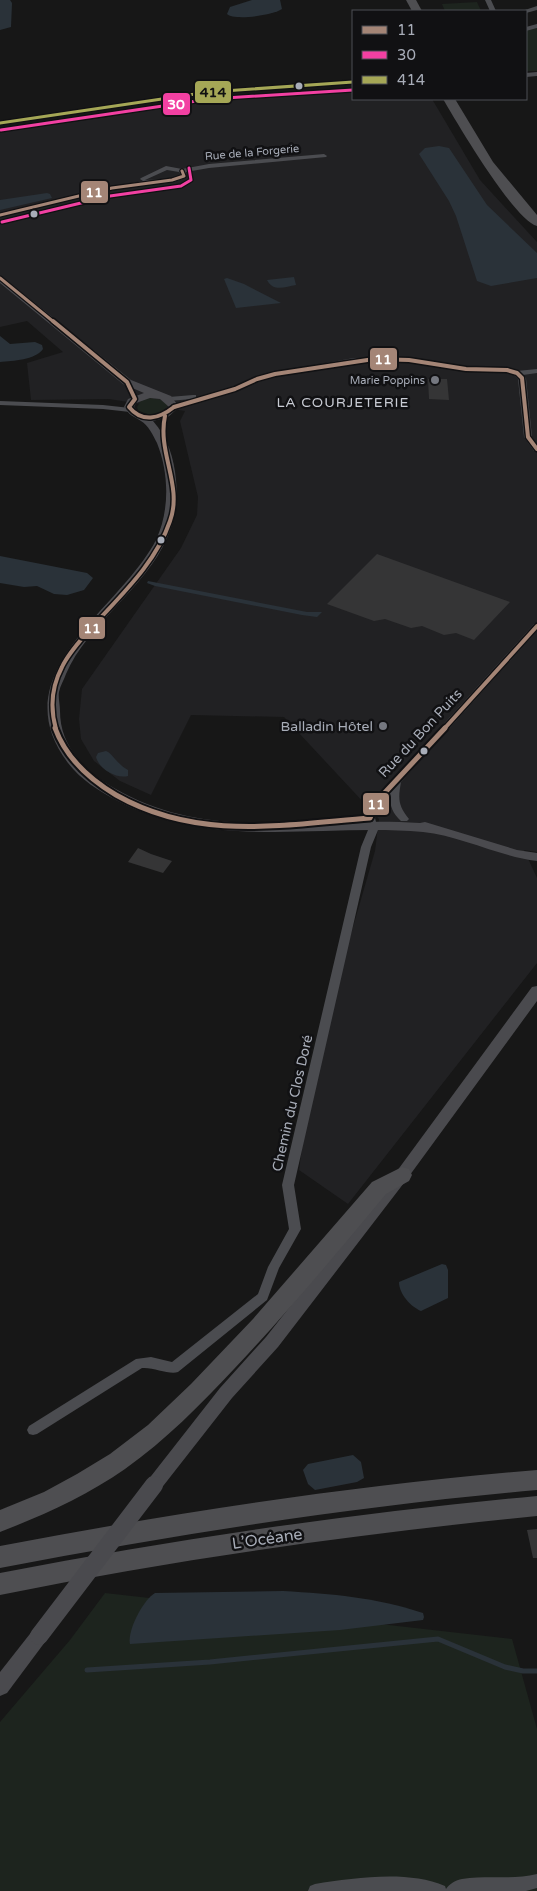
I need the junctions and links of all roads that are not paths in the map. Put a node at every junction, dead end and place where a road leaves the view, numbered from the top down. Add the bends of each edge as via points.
1 (352, 82) edge
2 (450, 100) edge
3 (461, 100) edge
4 (0, 123) edge
5 (324, 156) dead end
6 (182, 171) junction
7 (155, 175) junction
8 (161, 180) junction
9 (113, 188) junction
10 (537, 210) edge
11 (0, 215) edge
12 (537, 222) edge
13 (0, 278) edge
14 (537, 371) edge
15 (517, 373) junction
16 (127, 382) junction
17 (157, 395) junction
18 (0, 403) edge
19 (172, 403) junction
20 (131, 404) junction
21 (165, 416) junction
22 (144, 418) junction
23 (162, 441) junction
24 (537, 449) edge
25 (537, 626) edge
26 (397, 780) junction
27 (404, 819) junction
28 (372, 823) junction
29 (246, 827) joint
30 (432, 829) junction
31 (516, 854) junction
32 (537, 857) edge
33 (537, 863) edge
34 (537, 991) edge
35 (402, 1175) junction
36 (32, 1430) dead end
37 (537, 1480) edge
38 (537, 1506) edge
39 (0, 1521) edge
40 (0, 1557) edge
41 (0, 1584) edge
42 (0, 1687) edge
43 (537, 1881) edge
44 (315, 1891) edge
45 (440, 1891) edge
46 (453, 1891) edge

1 - 4 street via 209,92
2 - 12 highway via 476,148
3 - 10 highway via 486,147
5 - 6 street, Rue de la Forgerie
6 - 7 street via 166,168
6 - 8 street via 185,174 182,178
7 - 8 street
7 - 9 street
8 - 9 street
9 - 11 street
13 - 16 street
14 - 15 street
15 - 19 street via 374,359 275,374 235,389
15 - 24 street via 522,378 528,437
16 - 17 street
16 - 20 street
17 - 19 street
17 - 20 street via 149,395
18 - 20 street via 103,407
19 - 21 street
20 - 22 street via 133,414
21 - 22 street
21 - 23 street via 161,427
22 - 23 street via 152,424
23 - 29 street via 174,485 173,506 164,535 148,561 60,670 51,707 53,723 74,763 116,796 176,819 215,826
25 - 26 street, Rue du Bon Puits
26 - 27 street via 393,800 397,814
26 - 28 street, Rue du Bon Puits via 373,806
27 - 28 street
27 - 30 street
28 - 29 street
28 - 30 street
28 - 36 street, Chemin du Clos Doré via 288,1185 295,1229 274,1267 263,1297 174,1368 151,1362 140,1363
30 - 31 street
31 - 32 street
31 - 33 street
34 - 35 street
35 - 39 highway via 379,1188 246,1341 186,1404 140,1445 74,1488
35 - 42 street, bridge via 272,1342 226,1393
37 - 40 highway, L’Océane via 272,1509
38 - 41 highway, L’Océane via 279,1536
43 - 46 street via 461,1886
44 - 45 street via 386,1884 421,1886

